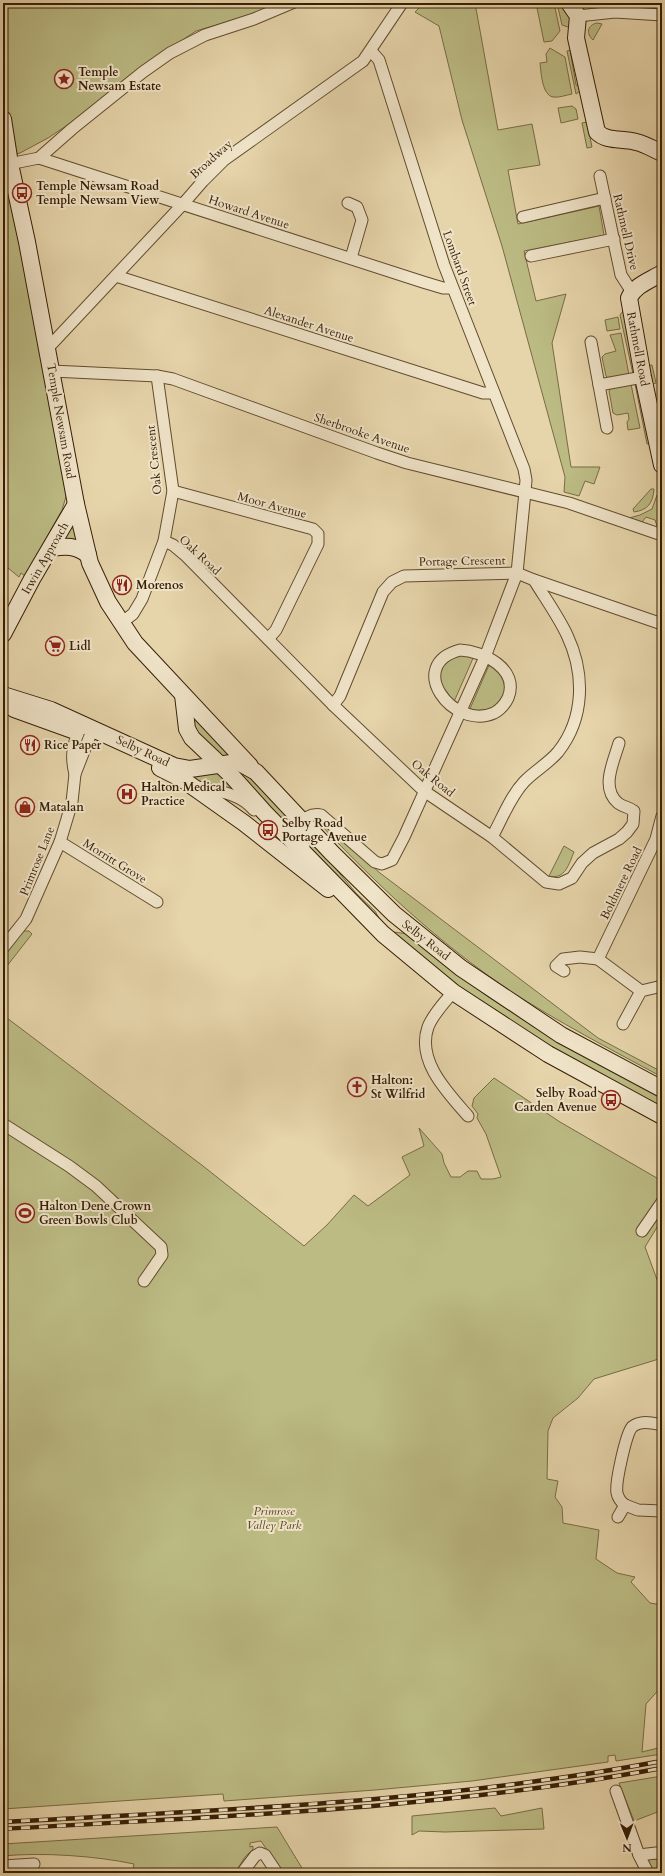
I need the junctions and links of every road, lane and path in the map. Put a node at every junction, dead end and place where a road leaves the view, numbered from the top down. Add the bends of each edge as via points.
1 (292, 3) edge
2 (402, 3) edge
3 (574, 9) edge
4 (662, 15) edge
5 (371, 51) junction
6 (3, 119) edge
7 (662, 153) edge
8 (39, 158) junction
9 (6, 164) edge
10 (600, 176) dead end
11 (605, 198) junction
12 (348, 203) dead end
13 (183, 204) junction
14 (523, 217) dead end
15 (614, 239) junction
16 (531, 256) dead end
17 (351, 258) junction
18 (662, 273) edge
19 (116, 276) junction
20 (452, 288) junction
21 (632, 292) junction
22 (591, 342) dead end
23 (48, 348) junction
24 (52, 371) junction
25 (157, 376) junction
26 (643, 377) junction
27 (599, 385) junction
28 (494, 393) junction
29 (658, 419) edge
30 (607, 428) dead end
31 (662, 465) edge
32 (173, 491) junction
33 (525, 492) junction
34 (76, 504) junction
35 (662, 535) edge
36 (164, 540) junction
37 (51, 548) junction
38 (88, 555) junction
39 (517, 573) junction
40 (534, 580) junction
41 (121, 623) junction
42 (662, 624) edge
43 (4, 629) edge
44 (268, 639) junction
45 (485, 657) junction
46 (3, 695) edge
47 (183, 695) junction
48 (333, 705) junction
49 (3, 706) edge
50 (460, 712) junction
51 (86, 730) junction
52 (622, 741) dead end
53 (218, 763) junction
54 (256, 772) junction
55 (232, 775) junction
56 (188, 778) junction
57 (424, 791) junction
58 (245, 802) junction
59 (662, 816) edge
60 (302, 820) junction
61 (492, 837) junction
62 (60, 842) junction
63 (320, 869) junction
64 (157, 902) dead end
65 (357, 908) junction
66 (377, 929) junction
67 (4, 946) edge
68 (598, 959) junction
69 (564, 971) dead end
70 (662, 986) edge
71 (641, 991) junction
72 (453, 992) junction
73 (623, 1024) dead end
74 (662, 1089) edge
75 (468, 1116) dead end
76 (662, 1116) edge
77 (3, 1124) edge
78 (662, 1202) edge
79 (642, 1231) dead end
80 (144, 1281) dead end
81 (662, 1425) edge
82 (625, 1506) junction
83 (662, 1512) edge
84 (618, 1517) dead end
85 (616, 1791) dead end
86 (662, 1854) edge
87 (639, 1855) junction
88 (34, 1864) dead end
89 (3, 1866) edge
90 (242, 1873) edge
91 (277, 1873) edge
92 (648, 1873) edge

1 - 8 street via 205,35 170,53 143,72
2 - 5 street, Broadway
3 - 4 street
3 - 7 street via 576,38 597,132 605,138 636,142
5 - 13 street, Broadway via 363,61 224,160
5 - 20 street, Lombard Street via 379,60
6 - 9 street, Temple Newsam Road
8 - 9 street
8 - 13 street, Howard Avenue
9 - 23 street, Temple Newsam Road
10 - 11 street, Rathmell Drive
11 - 14 street
11 - 15 street, Rathmell Drive
12 - 17 street via 357,207 362,220
13 - 17 street, Howard Avenue
13 - 19 street, Broadway
15 - 16 street
15 - 21 street, Rathmell Drive via 622,275
17 - 20 street, Howard Avenue via 443,288
18 - 21 street
19 - 23 street, Broadway
19 - 28 street, Alexander Avenue via 483,393
20 - 28 street, Lombard Street
21 - 26 street, Rathmell Road via 629,298
22 - 27 street
23 - 24 street, Temple Newsam Road
24 - 25 street, Sherbrooke Avenue
24 - 34 street, Temple Newsam Road
25 - 32 street, Oak Crescent
25 - 33 street, Sherbrooke Avenue via 174,379 400,460
26 - 27 street
26 - 29 street, Rathmell Road
27 - 30 street
28 - 33 street, Lombard Street via 524,469
29 - 31 street, Rathmell Road
32 - 36 street, Oak Crescent
32 - 44 street, Moor Avenue via 313,529 318,534 318,544 276,630
33 - 35 street, Sherbrooke Avenue via 569,503
33 - 39 street, Lombard Street
34 - 37 street, Irwin Approach
34 - 38 street, Temple Newsam Road
36 - 41 street, Oak Crescent via 139,606
36 - 44 street, Oak Road via 185,555
37 - 38 street via 69,546
37 - 43 street, Irwin Approach
38 - 41 street, Temple Newsam Road via 97,580
39 - 40 street, Portage Crescent
39 - 45 street, Lombard Street
39 - 48 street, Portage Crescent via 411,575 392,582 383,592 340,696
40 - 42 street, Portage Crescent
40 - 61 street via 564,629 571,646 580,676 579,704 574,724 565,742 552,758 523,783
41 - 47 street, Temple Newsam Road
44 - 48 street, Oak Road
45 - 50 street, Lombard Street
45 - 50 street via 507,674 509,696 494,713 474,715
45 - 50 street via 468,650 460,650 445,656 436,669 435,685 438,692
46 - 51 street, Selby Road via 51,710
47 - 53 street via 188,734
47 - 54 street, Temple Newsam Road
48 - 57 street, Oak Road
49 - 51 street, Selby Road
50 - 57 street, Lombard Street
51 - 56 street, Selby Road via 174,766
51 - 62 street, Primrose Lane via 75,774 72,802
52 - 61 street, Oak Road via 609,779 609,791 616,802 634,811 633,824 619,839 593,853 572,878 559,884 546,882
53 - 54 street, Selby Road via 238,762
53 - 55 street, Selby Road
53 - 56 street, Selby Road
54 - 60 street, Selby Road
55 - 58 street
55 - 63 street, Selby Road
56 - 58 street
56 - 66 street, Selby Road
57 - 60 street, Lombard Street via 401,843 392,860 387,863 375,862 321,815 316,814
57 - 61 street, Oak Road
58 - 65 street via 318,875
59 - 68 street, Boldmere Road via 656,839
60 - 63 street via 297,826 298,838
60 - 74 street, Selby Road via 394,914 461,968 561,1035
62 - 64 street, Morritt Grove
62 - 67 street, Primrose Lane via 26,919
63 - 65 street, Selby Road
65 - 66 street, Selby Road
66 - 72 street, Selby Road
68 - 69 street via 563,959 556,966
68 - 71 street
70 - 71 street
71 - 73 street
72 - 75 street via 428,1027 426,1045 430,1066 442,1087
72 - 76 street, Selby Road via 548,1054
77 - 80 street via 96,1186 162,1247 162,1255
78 - 79 street
81 - 82 street via 637,1424 628,1433 616,1487
82 - 83 street
82 - 84 street
85 - 87 street
86 - 87 street via 656,1852
87 - 92 street
88 - 89 street
90 - 91 street via 260,1850

